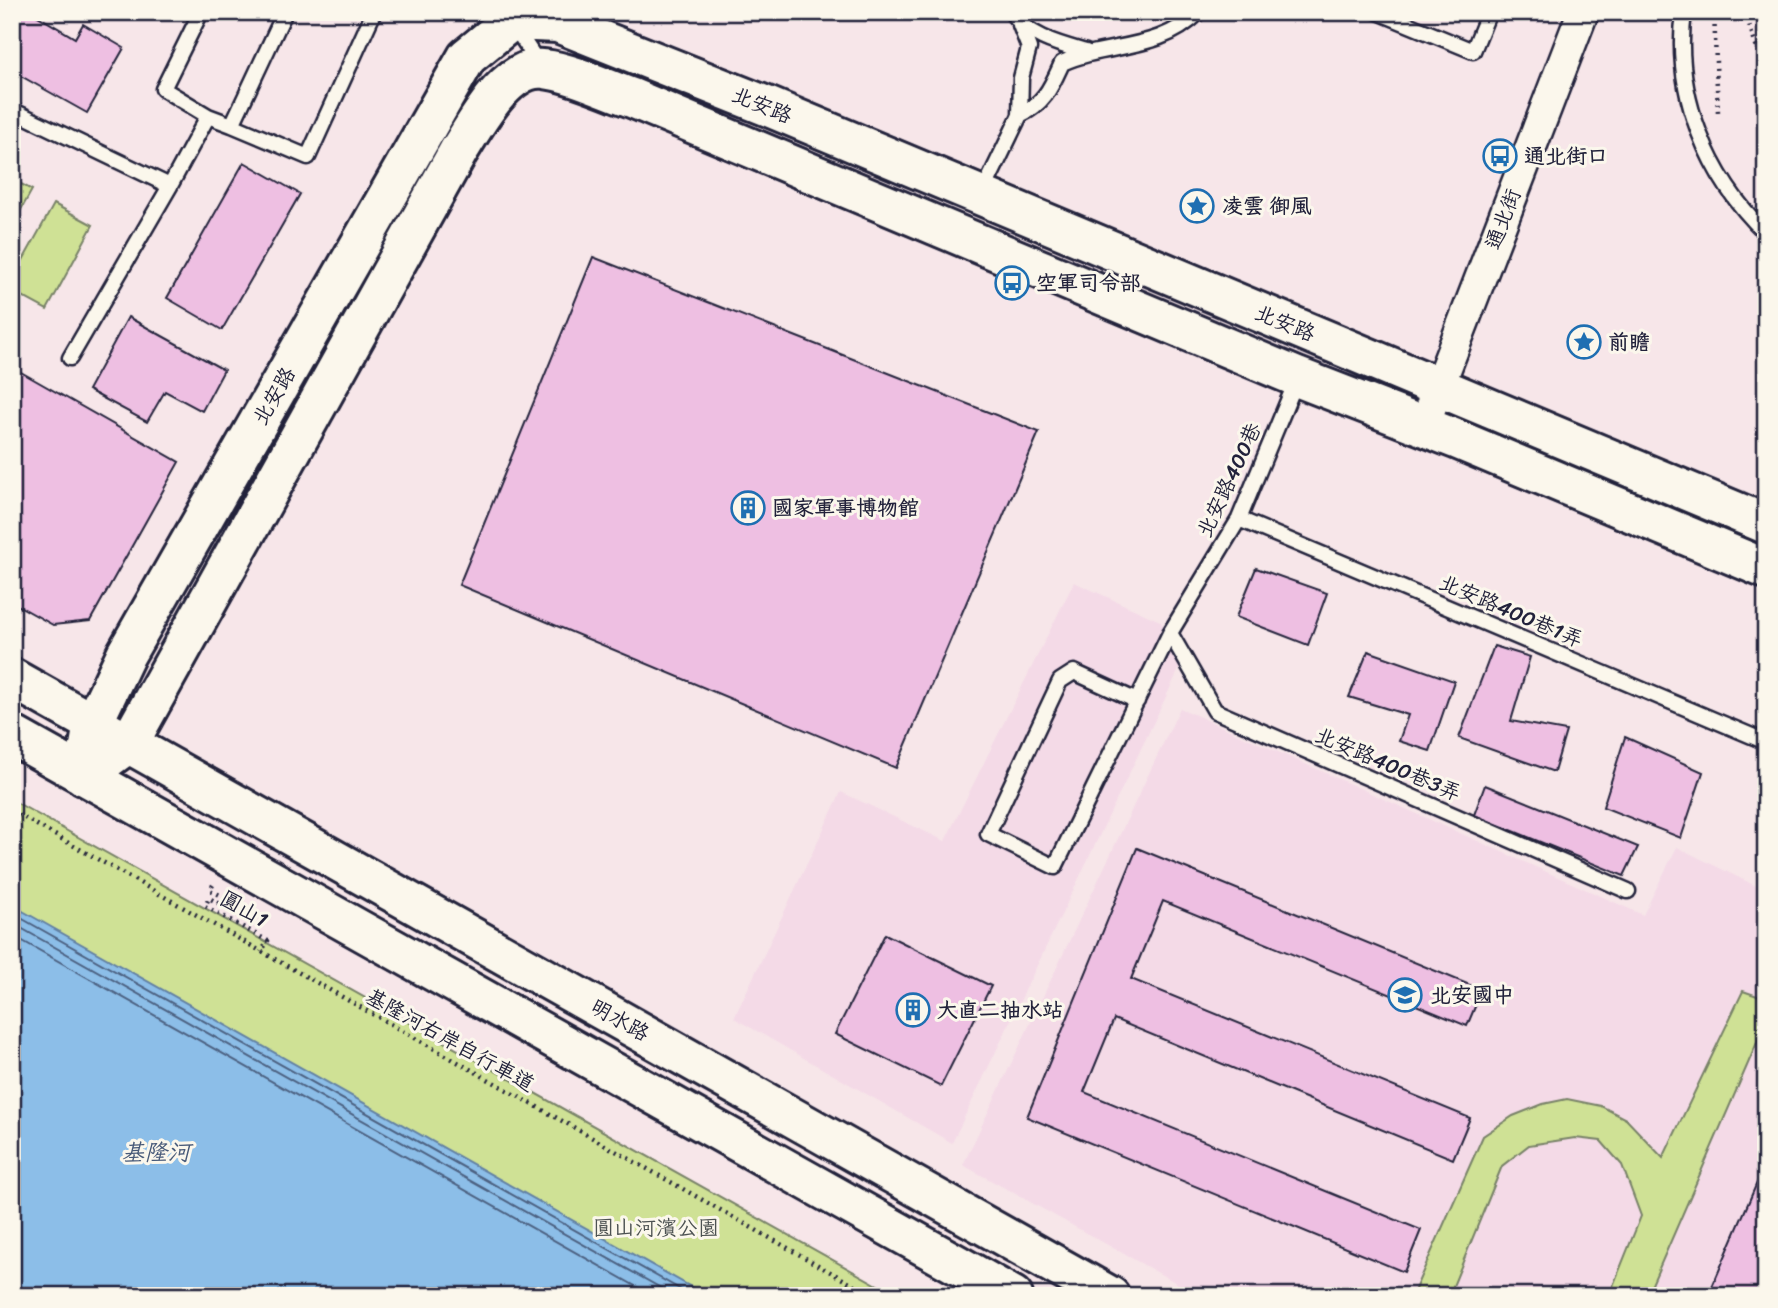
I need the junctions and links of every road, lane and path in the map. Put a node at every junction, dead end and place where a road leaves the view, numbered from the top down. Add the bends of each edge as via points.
1 (201, 12) edge
2 (285, 12) edge
3 (369, 12) edge
4 (1011, 12) edge
5 (1199, 12) edge
6 (1378, 12) edge
7 (1489, 12) edge
8 (1583, 12) edge
9 (1684, 12) edge
10 (1714, 12) edge
11 (1745, 12) edge
12 (508, 15) edge
13 (1020, 25) junction
14 (1086, 52) junction
15 (1766, 57) edge
16 (542, 68) junction
17 (12, 110) edge
18 (1020, 115) junction
19 (208, 116) junction
20 (232, 125) junction
21 (1718, 125) dead end
22 (170, 186) junction
23 (980, 197) junction
24 (1766, 233) edge
25 (962, 236) junction
26 (71, 358) dead end
27 (1297, 377) junction
28 (1438, 387) junction
29 (1423, 427) junction
30 (1239, 519) junction
31 (1766, 524) edge
32 (1766, 569) edge
33 (1170, 634) junction
34 (12, 678) edge
35 (1137, 701) junction
36 (93, 723) junction
37 (12, 735) edge
38 (1766, 742) edge
39 (129, 743) junction
40 (84, 776) junction
41 (12, 811) edge
42 (214, 883) dead end
43 (1628, 891) dead end
44 (261, 951) junction
45 (873, 1296) edge
46 (1013, 1296) edge
47 (1110, 1296) edge

1 - 19 lane via 163,89
2 - 20 lane
3 - 20 lane via 373,14 308,157
4 - 13 lane
5 - 14 lane via 1162,39
6 - 7 lane via 1473,51
8 - 28 street, 通北街
9 - 24 lane via 1684,70 1696,125 1718,176
10 - 21 path
11 - 15 path via 1756,46
12 - 16 lane
12 - 23 main road, 北安路 via 558,23
12 - 36 main road, 北安路 via 467,57 126,654
13 - 14 lane via 1052,43
13 - 18 lane via 1029,48 1021,78
14 - 18 lane via 1062,63 1043,100
16 - 25 main road, 北安路 via 632,98
16 - 39 main road, 北安路 via 514,78 495,94 458,152
17 - 22 lane
18 - 23 lane
19 - 20 lane
19 - 22 lane
22 - 26 lane
23 - 25 street
23 - 28 main road, 北安路
25 - 27 main road, 北安路
27 - 29 main road, 北安路
27 - 30 lane, 北安路400巷
28 - 29 street, 通北街
28 - 31 main road, 北安路
29 - 32 main road, 北安路
30 - 33 lane, 北安路400巷
30 - 38 lane, 北安路400巷1弄
33 - 35 lane, 北安路400巷
33 - 43 lane, 北安路400巷3弄 via 1215,711
34 - 36 main road
35 - 35 lane, 北安路400巷 via 1055,867 988,834 1060,681 1074,672
36 - 39 main road
36 - 40 main road, 北安路
37 - 40 main road
39 - 40 main road, 北安路
39 - 47 main road, 明水路
40 - 46 main road
41 - 44 path, 基隆河右岸自行車道
42 - 44 path, 圓山1 via 210,890 226,898 222,905 209,898 205,906 268,941
44 - 45 path, 基隆河右岸自行車道

